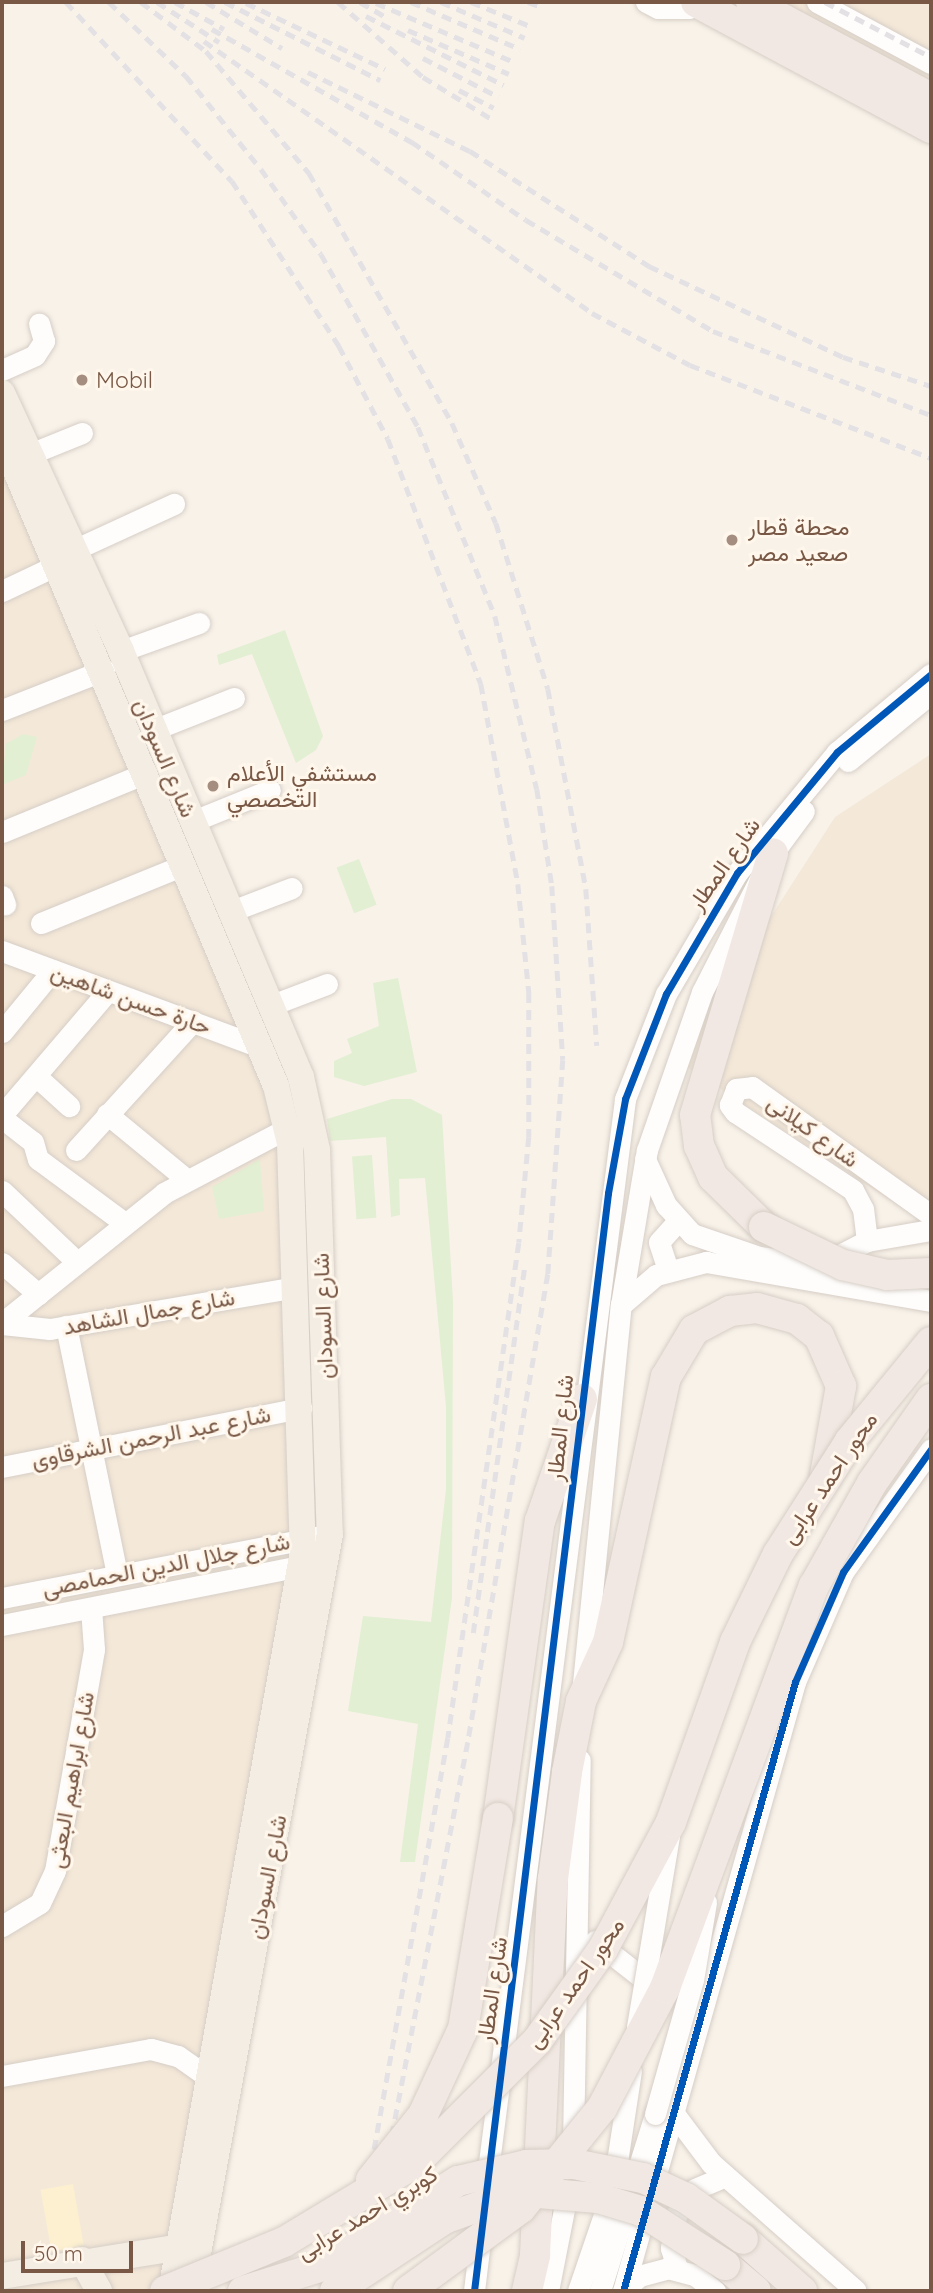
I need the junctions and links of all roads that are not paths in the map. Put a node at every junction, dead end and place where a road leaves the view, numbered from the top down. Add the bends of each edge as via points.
1 (646, 2) edge
2 (695, 2) edge
3 (751, 2) edge
4 (817, 2) edge
5 (931, 63) edge
6 (931, 98) edge
7 (931, 128) edge
8 (38, 324) dead end
9 (2, 370) edge
10 (2, 393) edge
11 (82, 433) dead end
12 (11, 452) edge
13 (174, 504) dead end
14 (67, 556) junction
15 (2, 591) edge
16 (199, 622) dead end
17 (112, 660) junction
18 (931, 674) edge
19 (931, 693) edge
20 (234, 698) dead end
21 (2, 710) edge
22 (153, 730) junction
23 (146, 773) junction
24 (270, 790) dead end
25 (191, 822) junction
26 (2, 832) edge
27 (773, 853) junction
28 (184, 864) junction
29 (292, 888) dead end
30 (229, 912) junction
31 (41, 923) dead end
32 (2, 951) edge
33 (53, 970) junction
34 (327, 984) dead end
35 (114, 993) junction
36 (270, 1006) junction
37 (193, 1021) junction
38 (2, 1032) edge
39 (260, 1047) junction
40 (36, 1076) junction
41 (69, 1106) dead end
42 (107, 1114) junction
43 (2, 1116) edge
44 (288, 1128) junction
45 (76, 1150) dead end
46 (645, 1158) junction
47 (186, 1179) junction
48 (2, 1191) edge
49 (931, 1215) edge
50 (678, 1221) junction
51 (123, 1222) junction
52 (931, 1230) edge
53 (867, 1241) junction
54 (307, 1257) junction
55 (77, 1262) junction
56 (2, 1263) edge
57 (668, 1270) junction
58 (931, 1273) edge
59 (295, 1287) junction
60 (38, 1294) junction
61 (931, 1301) edge
62 (621, 1305) junction
63 (2, 1323) edge
64 (66, 1326) junction
65 (931, 1342) edge
66 (582, 1399) junction
67 (931, 1399) edge
68 (301, 1408) junction
69 (931, 1421) edge
70 (91, 1449) junction
71 (931, 1449) edge
72 (894, 1451) junction
73 (2, 1466) edge
74 (824, 1477) junction
75 (317, 1536) junction
76 (183, 1563) junction
77 (314, 1563) junction
78 (117, 1576) junction
79 (186, 1588) junction
80 (2, 1598) edge
81 (92, 1608) junction
82 (2, 1625) edge
83 (581, 1700) junction
84 (671, 1822) junction
85 (709, 1876) junction
86 (2, 1926) edge
87 (577, 1927) junction
88 (701, 2024) junction
89 (2, 2076) edge
90 (209, 2078) junction
91 (675, 2115) junction
92 (725, 2176) junction
93 (341, 2209) junction
94 (189, 2245) junction
95 (82, 2260) junction
96 (677, 2269) junction
97 (2, 2276) edge
98 (720, 2278) edge
99 (99, 2291) edge
100 (164, 2291) edge
101 (171, 2291) edge
102 (191, 2291) edge
103 (243, 2291) edge
104 (335, 2291) edge
105 (408, 2291) edge
106 (474, 2291) edge
107 (527, 2291) edge
108 (548, 2291) edge
109 (578, 2291) edge
110 (600, 2291) edge
111 (623, 2291) edge
112 (755, 2291) edge
113 (802, 2291) edge
114 (856, 2291) edge

1 - 2 street via 689,8
2 - 7 highway
3 - 6 highway
4 - 5 street
8 - 9 street via 44,341 35,355
10 - 12 main road, شارع السودان
11 - 12 street
12 - 14 main road, شارع السودان
13 - 14 street
14 - 15 street
14 - 17 main road, شارع السودان
16 - 17 street
17 - 21 street
17 - 22 main road, شارع السودان
17 - 23 main road, شارع السودان
18 - 66 street, شارع المطار via 879,713 796,797 701,929 643,1040 613,1157
19 - 27 street, شارع المطار via 849,759
20 - 22 street
22 - 25 main road, شارع السودان
23 - 26 street
23 - 28 main road, شارع السودان
24 - 25 street
25 - 30 main road, شارع السودان
27 - 46 street, شارع المطار via 688,1024
27 - 58 highway, bridge via 747,951 704,1067 696,1100 699,1146 713,1177 764,1227 843,1265 887,1275
28 - 31 street
28 - 39 main road, شارع السودان
29 - 30 street
30 - 36 main road, شارع السودان
32 - 33 street, حارة حسن شاهين
33 - 35 street, حارة حسن شاهين
33 - 38 street
34 - 36 street
35 - 37 street, حارة حسن شاهين
35 - 40 street
36 - 54 main road, شارع السودان via 312,1118
37 - 39 street, حارة حسن شاهين
37 - 42 street
39 - 44 main road, شارع السودان
40 - 41 street
40 - 43 street
42 - 45 street
42 - 47 street
43 - 51 street via 33,1142 38,1158
44 - 47 street
44 - 54 main road, شارع السودان
46 - 50 street
46 - 62 street, شارع المطار
47 - 51 street
48 - 55 street
49 - 53 street, شارع كيلانى via 752,1087 736,1089 730,1105 735,1112 853,1190 863,1209
50 - 53 street via 722,1246 801,1265 820,1265
50 - 57 street via 659,1242
51 - 55 street
52 - 53 street
54 - 59 main road, شارع السودان
54 - 75 main road, شارع السودان
55 - 60 street
56 - 60 street
57 - 61 street via 706,1262
57 - 62 street
59 - 64 street, شارع جمال الشاهد
59 - 68 main road, شارع السودان
60 - 63 street
62 - 83 street, شارع المطار
63 - 64 street, شارع جمال الشاهد via 34,1330
64 - 70 street
65 - 74 highway, محور احمد عرابى, bridge
66 - 93 highway, bridge via 540,1521 463,2029 410,2134
66 - 106 street, شارع المطار
67 - 72 highway, محور احمد عرابى, bridge
68 - 70 street, شارع عبد الرحمن الشرقاوى
68 - 75 main road, شارع السودان
69 - 72 highway, bridge
70 - 73 street, شارع عبد الرحمن الشرقاوى
70 - 78 street
71 - 88 street via 863,1540 811,1640
72 - 85 highway, محور احمد عرابى, bridge via 799,1618
74 - 83 highway via 841,1386 819,1336 797,1319 758,1308 730,1311 694,1330 670,1364 608,1642
74 - 84 highway, محور احمد عرابى, bridge via 757,1593
75 - 76 street, شارع جلال الدين الحمامصى
75 - 77 main road, شارع السودان
76 - 78 street, شارع جلال الدين الحمامصى
76 - 79 street
77 - 79 street, شارع جلال الدين الحمامصى
77 - 90 main road, شارع السودان
77 - 94 main road, شارع السودان
78 - 80 street, شارع جلال الدين الحمامصى
79 - 81 street, شارع جلال الدين الحمامصى
81 - 82 street, شارع جلال الدين الحمامصى
81 - 86 street, شارع ابراهيم البعثى via 94,1649 55,1871 40,1903
83 - 87 street, شارع المطار
83 - 107 highway, bridge via 553,1879 535,2255
84 - 93 highway, محور احمد عرابى, bridge via 603,1949 513,2069 432,2150
84 - 109 street, محور احمد عرابى, bridge via 613,2188
85 - 105 highway, محور احمد عرابى, bridge via 665,1988 584,2135 498,2230
85 - 110 street, محور احمد عرابى, bridge via 693,1980
87 - 88 street
87 - 108 street, شارع المطار via 575,2132
88 - 91 street
89 - 90 street via 151,2049 178,2056
90 - 94 main road, شارع السودان
91 - 92 street
91 - 111 street
92 - 96 street via 695,2189 676,2215 671,2248
92 - 114 street
93 - 100 highway, محور احمد عرابى, bridge via 284,2242
94 - 95 main road
94 - 101 main road, شارع السودان
94 - 102 main road, شارع السودان
95 - 97 main road
95 - 99 main road
96 - 98 street
96 - 111 street via 648,2272
98 - 104 highway, كوبري احمد عرابى, bridge via 640,2211 579,2195 539,2193 500,2199 444,2218
98 - 112 highway, كوبري احمد عرابى
103 - 113 highway, كوبري احمد عرابى, bridge via 323,2266 447,2186 526,2165 574,2164 643,2178 686,2198 743,2239

